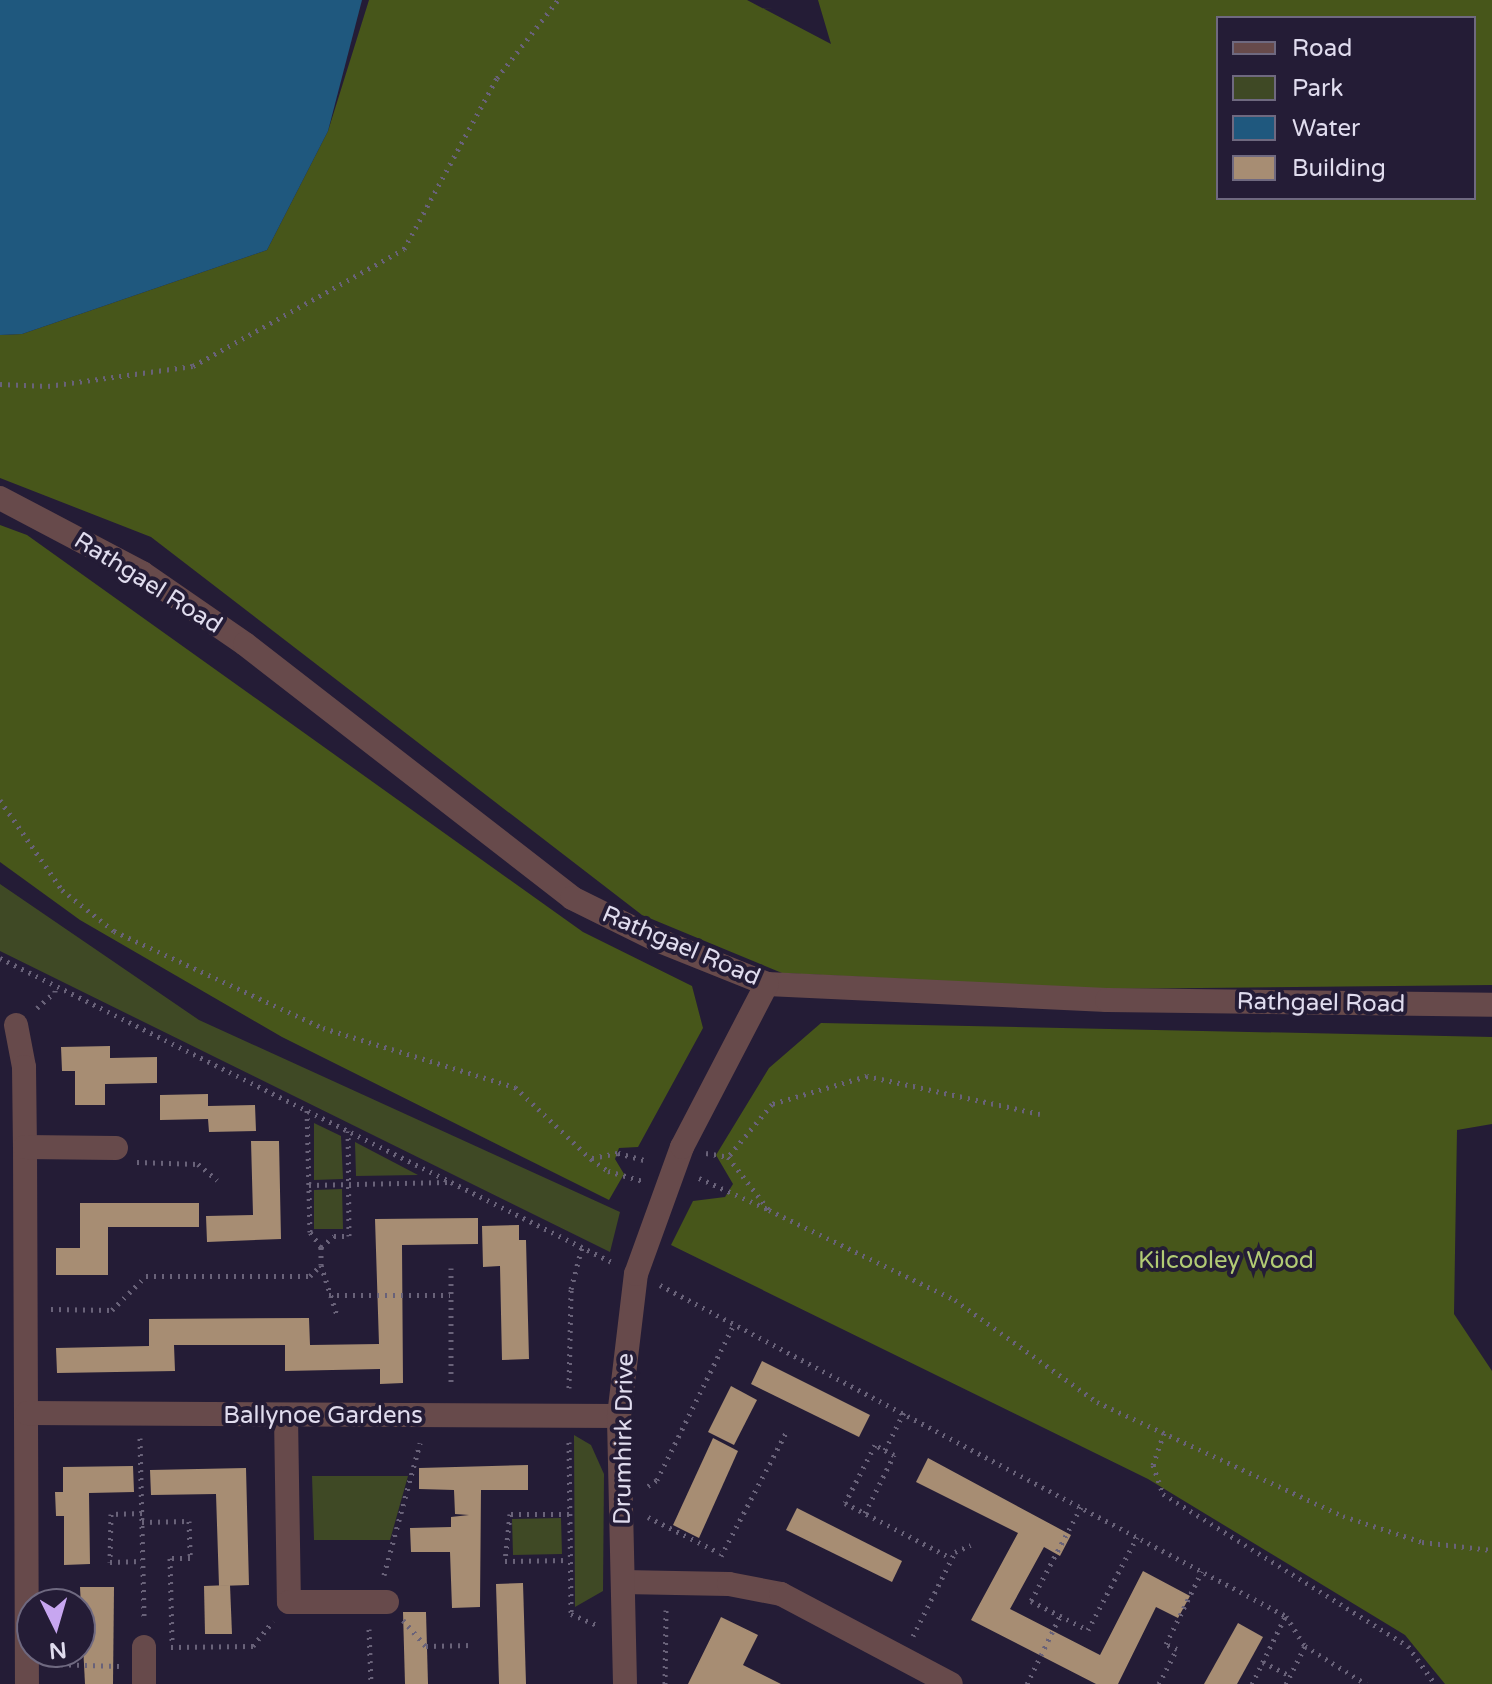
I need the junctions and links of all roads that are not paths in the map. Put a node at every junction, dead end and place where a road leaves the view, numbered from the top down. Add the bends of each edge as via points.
1 (0, 498) edge
2 (767, 984) junction
3 (1492, 1005) edge
4 (16, 1025) dead end
5 (25, 1147) junction
6 (116, 1148) road end
7 (27, 1413) junction
8 (286, 1416) junction
9 (619, 1416) junction
10 (623, 1582) junction
11 (378, 1601) road end
12 (27, 1674) edge
13 (936, 1681) edge
14 (625, 1684) edge

1 - 2 street, Rathgael Road via 142,573 245,644 572,898 655,939
2 - 3 street, Rathgael Road via 1107,1000
2 - 9 street, Drumhirk Drive via 665,1190 636,1274
4 - 5 street via 24,1067
5 - 6 street
5 - 7 street
7 - 8 street, Ballynoe Gardens
7 - 12 street
8 - 9 street, Ballynoe Gardens
8 - 11 street via 289,1602
9 - 10 street, Drumhirk Drive
10 - 13 street via 729,1584 781,1594
10 - 14 street, Drumhirk Drive

